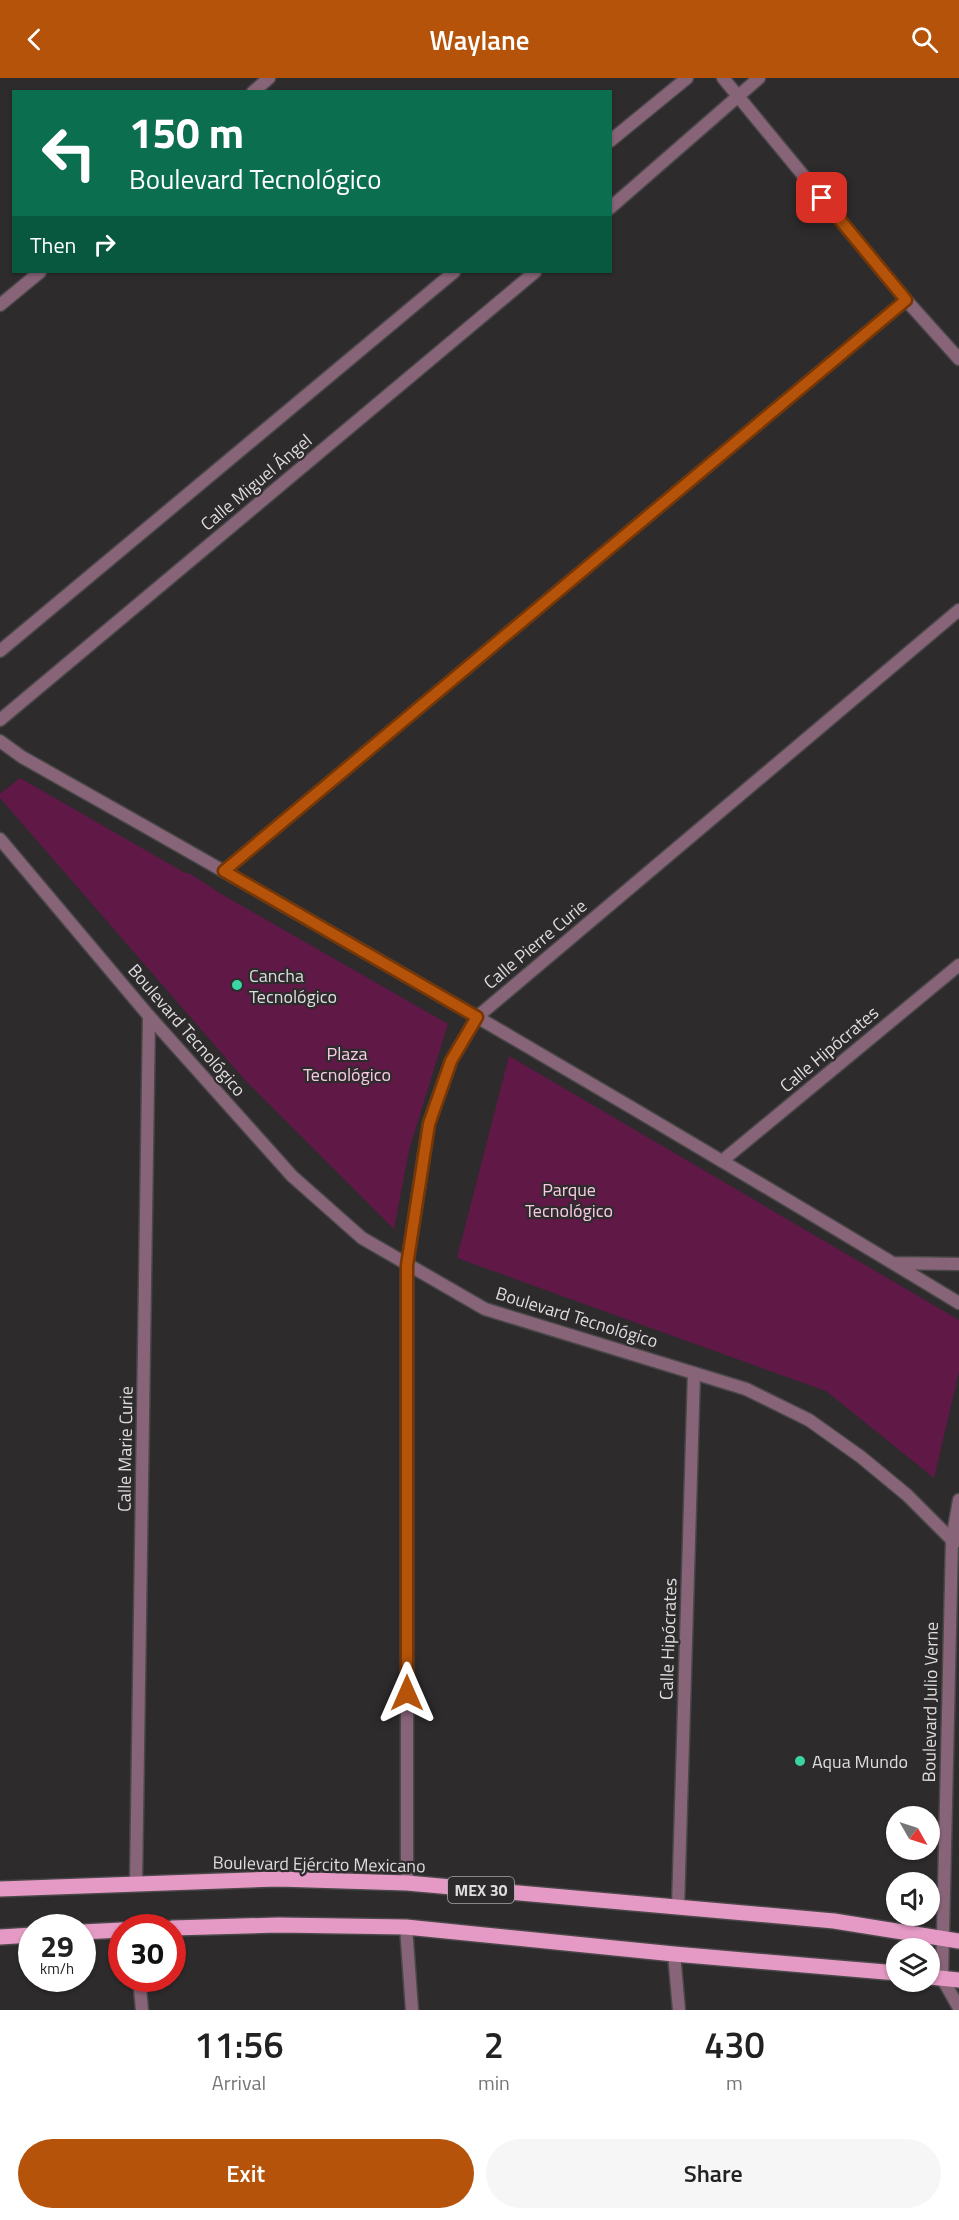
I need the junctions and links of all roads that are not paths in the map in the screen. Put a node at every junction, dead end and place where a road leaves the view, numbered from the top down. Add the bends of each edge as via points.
1 (269, 78) edge
2 (687, 78) edge
3 (723, 78) edge
4 (759, 78) edge
5 (255, 90) edge
6 (737, 96) junction
7 (612, 139) edge
8 (612, 206) edge
9 (39, 273) edge
10 (453, 273) edge
11 (534, 273) edge
12 (906, 300) junction
13 (0, 305) edge
14 (959, 359) edge
15 (959, 610) edge
16 (0, 651) edge
17 (0, 720) edge
18 (0, 741) edge
19 (0, 839) edge
20 (224, 871) junction
21 (959, 965) edge
22 (149, 1016) junction
23 (477, 1017) junction
24 (723, 1161) junction
25 (894, 1263) junction
26 (959, 1264) edge
27 (407, 1265) junction
28 (959, 1303) edge
29 (694, 1373) junction
30 (959, 1500) edge
31 (956, 1540) edge
32 (136, 1882) junction
33 (407, 1883) junction
34 (0, 1889) edge
35 (678, 1907) junction
36 (406, 1927) junction
37 (186, 1928) edge
38 (18, 1936) edge
39 (0, 1937) edge
40 (942, 1938) junction
41 (959, 1941) edge
42 (940, 1951) edge
43 (674, 1954) junction
44 (886, 1972) edge
45 (940, 1978) edge
46 (959, 1980) edge
47 (940, 1982) edge
48 (140, 1992) edge
49 (959, 2008) edge
50 (142, 2010) edge
51 (412, 2010) edge
52 (679, 2010) edge

1 - 5 street
2 - 7 street
3 - 6 street
4 - 6 street
6 - 8 street
6 - 12 street
9 - 13 street
10 - 16 street, Calle Miguel Ángel
11 - 17 street, Calle Miguel Ángel
12 - 14 street
12 - 20 street
15 - 23 street, Calle Pierre Curie
18 - 20 street
19 - 22 street, Boulevard Tecnológico
20 - 23 street
21 - 24 street, Calle Hipócrates
22 - 27 street, Boulevard Tecnológico via 292,1176 362,1238
22 - 32 street, Calle Marie Curie
23 - 24 street
23 - 27 street, Calle Pierre Curie via 451,1061 429,1124
24 - 25 street
25 - 26 street
25 - 28 street
27 - 29 street, Boulevard Tecnológico via 485,1309
27 - 33 street, Calle Pierre Curie
29 - 31 street, Boulevard Tecnológico via 746,1389 809,1420 898,1487
29 - 35 street, Calle Hipócrates
30 - 31 street, Boulevard Julio Verne
31 - 40 street, Boulevard Julio Verne
32 - 33 main road, Boulevard Ejército Mexicano / MEX 30 via 278,1879
32 - 34 main road, Boulevard Ejército Mexicano / MEX 30
33 - 35 main road, Boulevard Ejército Mexicano / MEX 30
35 - 40 main road, Boulevard Ejército Mexicano / MEX 30 via 834,1921
36 - 37 main road
36 - 43 main road
36 - 51 street
38 - 39 main road
40 - 41 main road, Boulevard Ejército Mexicano / MEX 30
40 - 42 street, Boulevard Julio Verne
43 - 44 main road
43 - 52 street
45 - 46 main road
47 - 49 street
48 - 50 street

